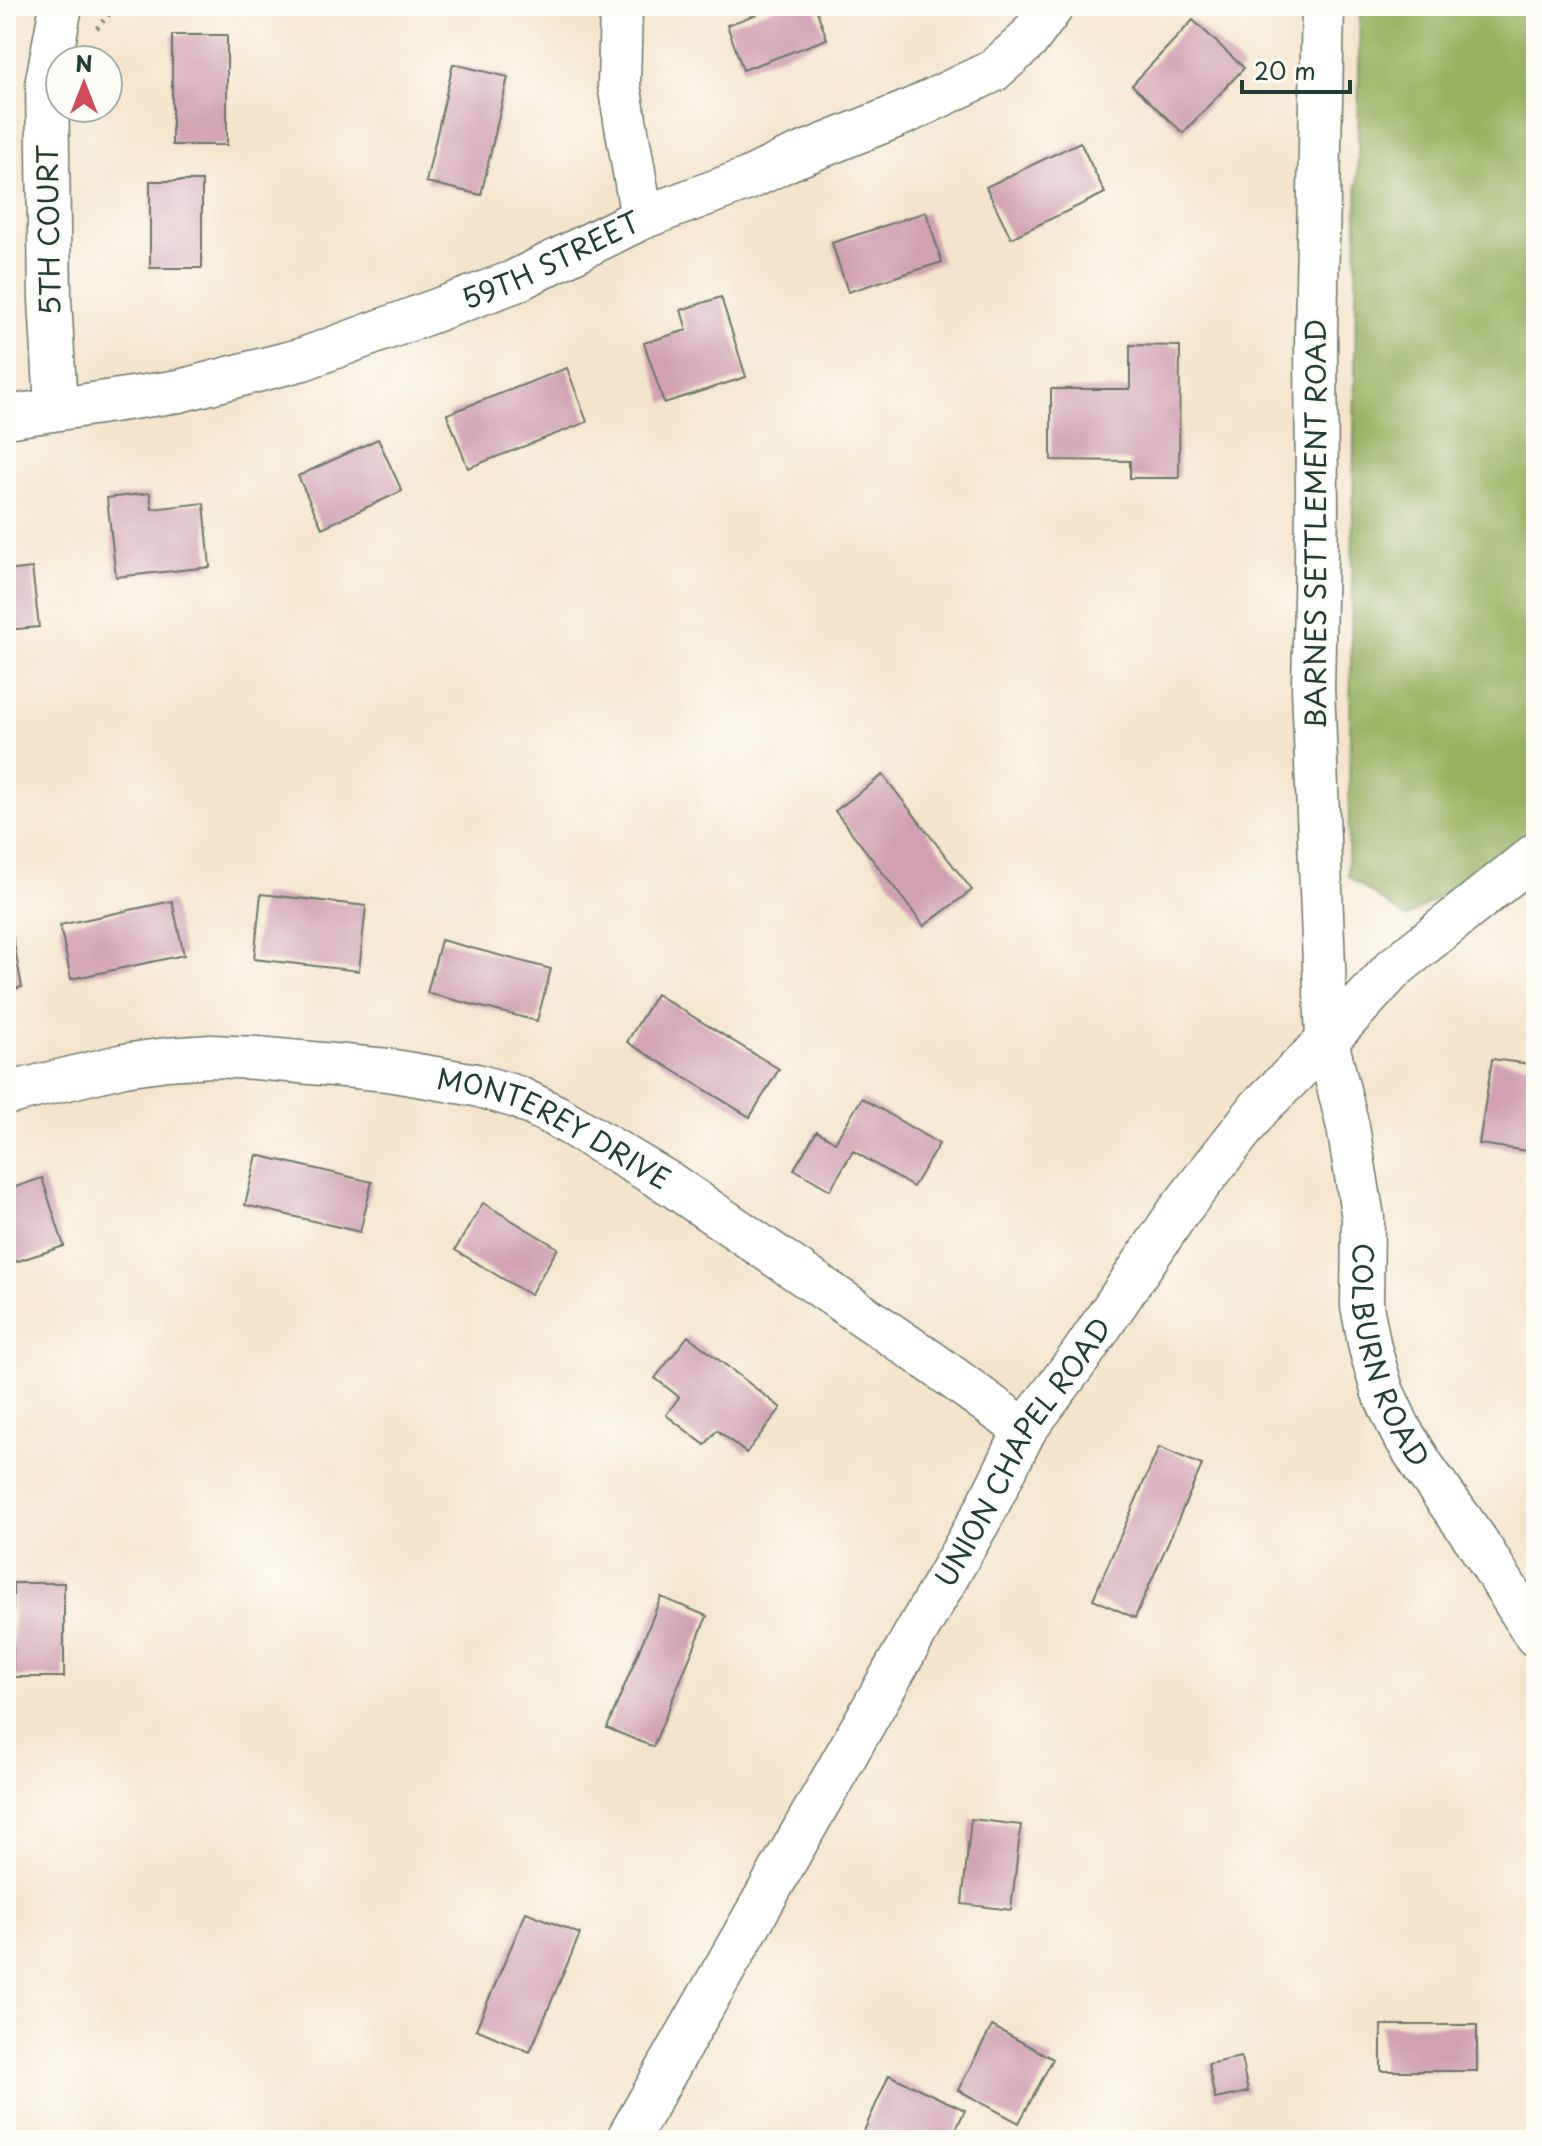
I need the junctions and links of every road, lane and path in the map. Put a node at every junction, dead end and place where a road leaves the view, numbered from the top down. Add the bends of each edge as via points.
1 (61, 6) edge
2 (621, 6) edge
3 (1053, 6) edge
4 (1323, 6) edge
5 (642, 218) junction
6 (56, 408) junction
7 (6, 417) edge
8 (1536, 854) edge
9 (1327, 1041) junction
10 (6, 1094) edge
11 (1025, 1430) junction
12 (1536, 1636) edge
13 (627, 2140) edge

1 - 6 street, 5TH COURT via 47,80
2 - 5 street via 619,85
3 - 5 street, 59TH STREET via 1027,41 993,71 748,179
4 - 9 street, BARNES SETTLEMENT ROAD via 1313,687
5 - 6 street, 59TH STREET via 513,282 303,359 179,391
6 - 7 street, 59TH STREET
8 - 9 street, UNION CHAPEL ROAD via 1394,968
9 - 11 street, UNION CHAPEL ROAD via 1260,1107 1178,1212
9 - 12 street, COLBURN ROAD via 1363,1218 1362,1306 1382,1390 1424,1468
10 - 11 street, MONTEREY DRIVE via 124,1065 211,1056 388,1070 517,1097 672,1185
11 - 13 street, UNION CHAPEL ROAD via 985,1511

